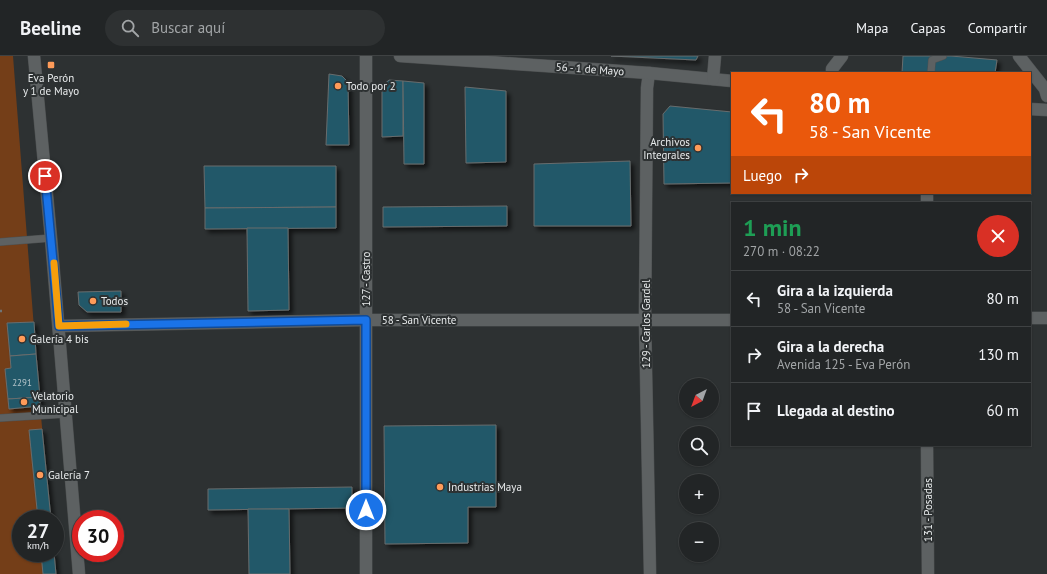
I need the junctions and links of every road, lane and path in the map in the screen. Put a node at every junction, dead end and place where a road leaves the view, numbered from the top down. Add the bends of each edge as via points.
1 (34, 56) edge
2 (366, 56) edge
3 (400, 56) edge
4 (715, 56) edge
5 (842, 56) edge
6 (942, 56) edge
7 (1020, 56) edge
8 (930, 58) edge
9 (832, 72) edge
10 (931, 72) edge
11 (649, 73) junction
12 (713, 79) junction
13 (731, 81) edge
14 (1047, 96) edge
15 (1031, 109) edge
16 (1047, 110) edge
17 (51, 238) junction
18 (0, 242) edge
19 (0, 311) edge
20 (4, 311) dead end
21 (1031, 318) edge
22 (1047, 318) edge
23 (366, 320) junction
24 (645, 320) junction
25 (731, 320) edge
26 (59, 326) junction
27 (66, 414) junction
28 (0, 418) edge
29 (927, 446) edge
30 (79, 574) edge
31 (366, 574) edge
32 (650, 574) edge
33 (928, 574) edge

1 - 17 street
2 - 23 street, 127 - Castro
3 - 11 street, 56 - 1 de Mayo
4 - 12 street
5 - 9 street
6 - 8 lane
7 - 14 street via 1045,89
8 - 10 lane
11 - 12 street, 56 - 1 de Mayo
11 - 24 street, 129 - Carlos Gardel
12 - 13 street, 56 - 1 de Mayo
15 - 16 street
17 - 18 lane
17 - 26 street
19 - 20 path
21 - 22 street
23 - 24 street, 58 - San Vicente
23 - 26 street, 58 - San Vicente
23 - 31 street, 127 - Castro
24 - 25 street, 58 - San Vicente
24 - 32 street, 129 - Carlos Gardel
26 - 27 street
27 - 28 lane
27 - 30 street
29 - 33 street, 131 - Posadas

